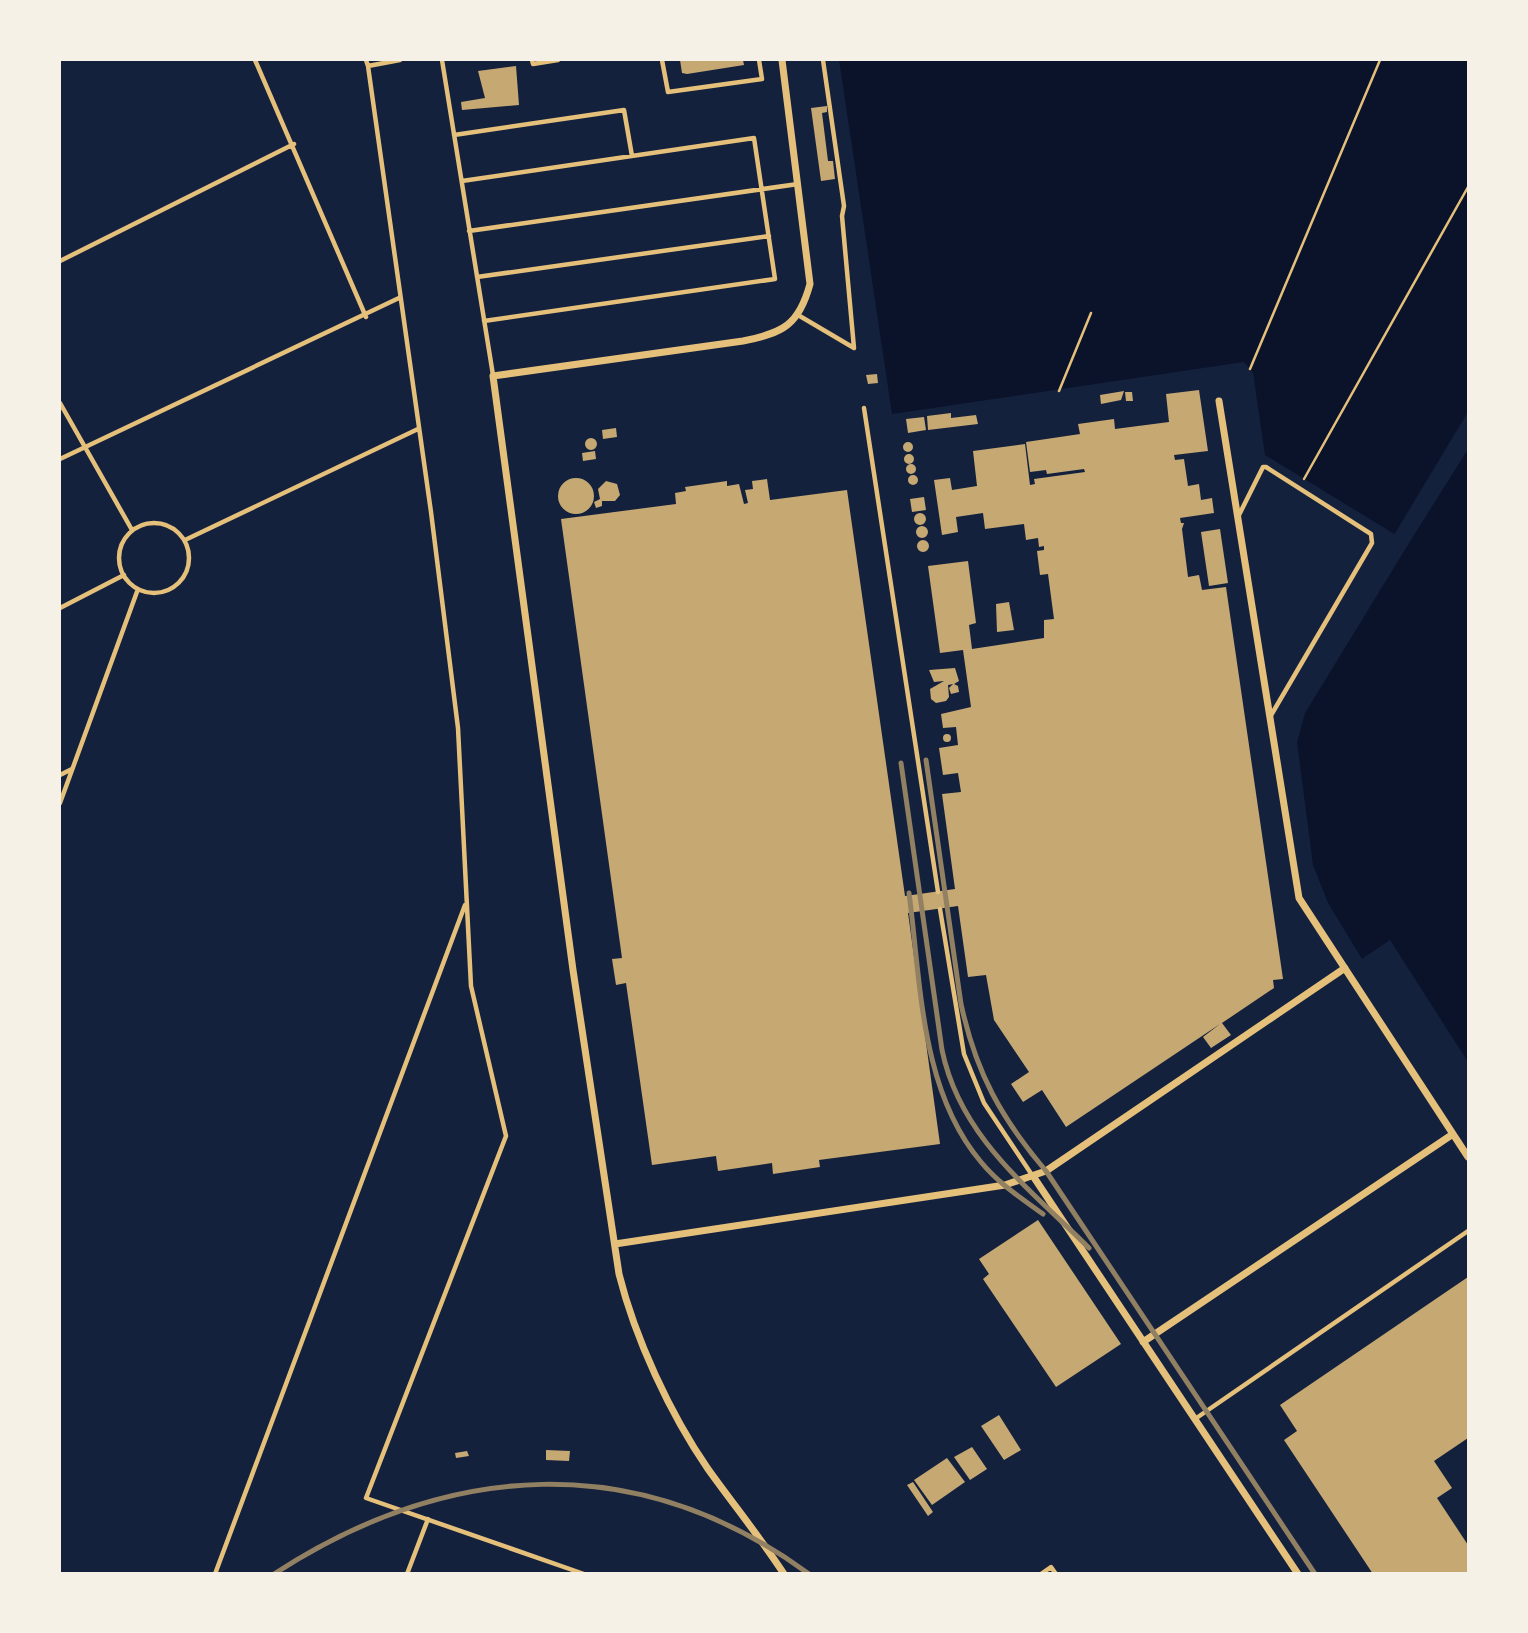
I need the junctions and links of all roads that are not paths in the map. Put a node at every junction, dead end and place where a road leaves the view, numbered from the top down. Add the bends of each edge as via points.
1 (255, 60) edge
2 (366, 60) edge
3 (400, 60) edge
4 (442, 60) edge
5 (532, 60) edge
6 (558, 60) edge
7 (662, 60) edge
8 (759, 60) edge
9 (782, 60) edge
10 (823, 60) edge
11 (368, 66) junction
12 (454, 135) junction
13 (294, 144) junction
14 (632, 156) junction
15 (462, 181) junction
16 (798, 184) junction
17 (762, 189) junction
18 (470, 230) junction
19 (769, 236) junction
20 (60, 261) edge
21 (477, 277) junction
22 (399, 298) junction
23 (798, 315) junction
24 (366, 317) junction
25 (484, 321) junction
26 (493, 376) junction
27 (1219, 401) dead end
28 (60, 402) edge
29 (864, 408) dead end
30 (418, 429) junction
31 (83, 447) junction
32 (60, 459) edge
33 (1238, 517) junction
34 (132, 530) junction
35 (185, 540) junction
36 (124, 575) junction
37 (138, 589) junction
38 (60, 608) edge
39 (1270, 718) junction
40 (72, 769) junction
41 (60, 775) edge
42 (60, 803) edge
43 (938, 892) dead end
44 (467, 901) junction
45 (940, 909) dead end
46 (1345, 968) junction
47 (1454, 1134) junction
48 (1468, 1157) edge
49 (1033, 1176) junction
50 (1468, 1231) edge
51 (615, 1244) junction
52 (1143, 1342) junction
53 (1195, 1419) junction
54 (428, 1519) junction
55 (215, 1573) edge
56 (407, 1573) edge
57 (584, 1573) edge
58 (784, 1573) edge
59 (1041, 1573) edge
60 (1056, 1573) edge
61 (1298, 1573) edge

1 - 13 lane
2 - 11 lane
3 - 11 lane
4 - 12 lane
5 - 6 lane via 533,64
7 - 8 lane via 668,92 762,79
9 - 16 street
10 - 23 lane via 844,206 855,348
11 - 22 lane
12 - 14 lane via 624,110
12 - 15 lane
13 - 20 lane
13 - 24 lane
14 - 15 lane
14 - 17 lane via 754,138
15 - 18 lane
16 - 17 lane
16 - 23 street via 810,284
17 - 18 lane
17 - 19 lane
18 - 21 lane
19 - 21 lane
19 - 25 lane via 775,279
21 - 25 lane
22 - 24 lane
22 - 30 lane
23 - 26 street via 772,335 743,341
24 - 31 lane
25 - 26 lane
26 - 51 street
27 - 33 street
28 - 31 lane
29 - 43 lane
30 - 35 lane
30 - 44 lane via 458,728
31 - 32 lane
31 - 34 lane
33 - 39 street
33 - 39 lane via 1266,467 1371,534 1372,543
34 - 35 lane via 161,523
34 - 36 lane via 119,556
35 - 37 lane via 188,569 176,585 158,593
36 - 37 lane
36 - 38 lane
37 - 40 lane
39 - 46 street via 1299,898
40 - 41 lane
40 - 42 lane
44 - 54 lane via 471,986 506,1136 366,1497
44 - 55 lane
45 - 49 lane via 964,1054 984,1104
46 - 47 street
46 - 49 street
47 - 48 street
47 - 52 street
49 - 51 street via 1005,1185
49 - 52 street
50 - 53 lane
51 - 58 street via 629,1313 647,1359 706,1466
52 - 53 street
53 - 61 street
54 - 56 lane
54 - 57 lane
59 - 60 lane via 1051,1567

